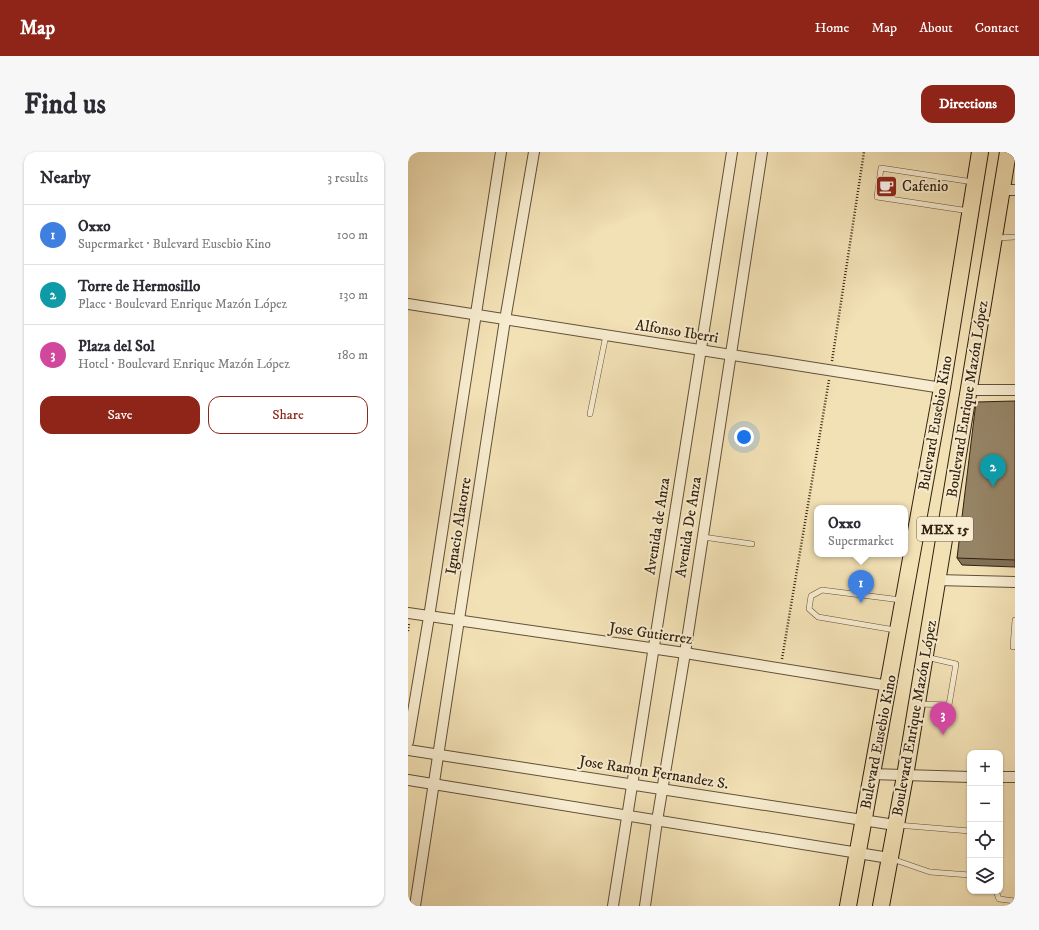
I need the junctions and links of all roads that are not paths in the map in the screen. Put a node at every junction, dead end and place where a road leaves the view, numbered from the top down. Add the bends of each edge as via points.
1 (501, 152) edge
2 (534, 152) edge
3 (732, 152) edge
4 (762, 152) edge
5 (980, 152) edge
6 (1008, 152) edge
7 (974, 183) junction
8 (1008, 190) edge
9 (969, 211) junction
10 (1015, 237) edge
11 (993, 238) junction
12 (408, 304) edge
13 (475, 315) junction
14 (505, 320) junction
15 (606, 335) junction
16 (701, 350) junction
17 (730, 355) junction
18 (942, 388) junction
19 (968, 390) junction
20 (1015, 390) edge
21 (590, 414) dead end
22 (702, 537) junction
23 (752, 544) dead end
24 (937, 580) junction
25 (1015, 582) edge
26 (904, 601) junction
27 (408, 613) edge
28 (429, 617) junction
29 (1015, 620) edge
30 (459, 621) junction
31 (899, 631) junction
32 (1013, 647) dead end
33 (653, 648) junction
34 (685, 653) junction
35 (924, 657) junction
36 (889, 686) junction
37 (916, 704) junction
38 (408, 742) edge
39 (408, 750) edge
40 (438, 754) junction
41 (871, 774) junction
42 (905, 776) junction
43 (967, 777) edge
44 (1003, 777) edge
45 (1015, 777) edge
46 (408, 780) edge
47 (434, 784) junction
48 (633, 786) junction
49 (662, 789) junction
50 (628, 817) junction
51 (862, 819) junction
52 (657, 821) junction
53 (895, 825) junction
54 (967, 831) edge
55 (857, 853) junction
56 (889, 858) junction
57 (967, 875) edge
58 (997, 894) edge
59 (1015, 901) edge
60 (415, 906) edge
61 (613, 906) edge
62 (645, 906) edge
63 (848, 906) edge
64 (881, 906) edge

1 - 13 street, Ignacio Alatorre
2 - 14 street, Ignacio Alatorre
3 - 16 street, Avenida de Anza
4 - 17 street, Avenida De Anza
5 - 7 main road, Bulevard Eusebio Kino / MEX 15
6 - 8 main road, Boulevard Enrique Mazón López / MEX 15
7 - 9 main road, Bulevard Eusebio Kino / MEX 15
7 - 9 lane via 881,168 877,196
8 - 11 main road, Boulevard Enrique Mazón López / MEX 15
9 - 18 main road, Bulevard Eusebio Kino / MEX 15
10 - 11 lane
11 - 19 main road, Boulevard Enrique Mazón López / MEX 15
12 - 13 street, Alfonso Iberri
13 - 14 street, Alfonso Iberri
13 - 28 street, Ignacio Alatorre
14 - 15 street, Alfonso Iberri
14 - 30 street, Ignacio Alatorre
15 - 16 street, Alfonso Iberri
15 - 21 lane
16 - 17 street, Alfonso Iberri
16 - 33 street, Avenida de Anza
17 - 18 street, Alfonso Iberri
17 - 22 street, Avenida De Anza
18 - 26 main road, Bulevard Eusebio Kino / MEX 15
19 - 20 street
19 - 24 main road, Boulevard Enrique Mazón López / MEX 15
22 - 23 lane
22 - 34 street, Avenida De Anza
24 - 25 street
24 - 35 main road, Boulevard Enrique Mazón López / MEX 15
26 - 31 main road, Bulevard Eusebio Kino / MEX 15
26 - 31 lane via 822,590 811,596 809,609 818,617
27 - 28 street, Jose Gutierrez
28 - 30 street, Jose Gutierrez
28 - 38 street, Ignacio Alatorre
29 - 32 lane
30 - 33 street, Jose Gutierrez
30 - 40 street, Ignacio Alatorre
31 - 36 main road, Bulevard Eusebio Kino / MEX 15
33 - 34 street, Jose Gutierrez
33 - 48 street, Avenida de Anza
34 - 36 street, Jose Gutierrez
34 - 49 street, Avenida De Anza
35 - 37 main road, Boulevard Enrique Mazón López / MEX 15
35 - 37 lane via 956,664 949,705
36 - 41 main road, Bulevard Eusebio Kino / MEX 15
37 - 42 main road, Boulevard Enrique Mazón López / MEX 15
39 - 40 street, Jose Ramon Fernandez S.
40 - 47 street, Ignacio Alatorre
40 - 48 street, Jose Ramon Fernandez S.
41 - 42 street
41 - 51 main road, Bulevard Eusebio Kino / MEX 15
42 - 43 street
42 - 53 main road, Boulevard Enrique Mazón López / MEX 15
44 - 45 street
46 - 47 street
47 - 50 street
47 - 60 street, Ignacio Alatorre
48 - 49 street, Jose Ramon Fernandez S.
48 - 50 street, Avenida de Anza
49 - 51 street, Jose Ramon Fernandez S.
49 - 52 street, Avenida De Anza
50 - 52 street
50 - 61 street, Avenida de Anza
51 - 53 street, Jose Ramon Fernandez S.
51 - 55 main road, Bulevard Eusebio Kino / MEX 15
52 - 55 street
52 - 62 street, Avenida De Anza
53 - 54 lane
53 - 56 main road, Boulevard Enrique Mazón López / MEX 15
55 - 56 street
55 - 63 main road, Bulevard Eusebio Kino / MEX 15
56 - 57 lane via 930,872
56 - 64 main road, Boulevard Enrique Mazón López / MEX 15
58 - 59 lane via 999,899

